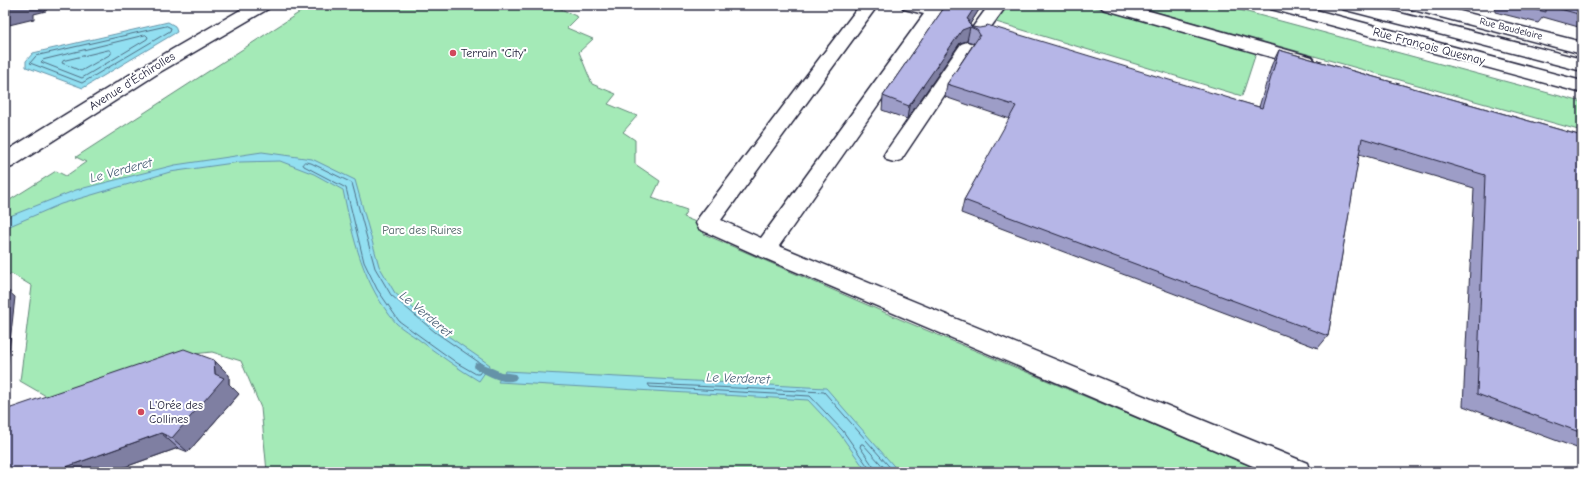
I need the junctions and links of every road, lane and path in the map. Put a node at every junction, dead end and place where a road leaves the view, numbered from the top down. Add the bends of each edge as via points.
1 (262, 5) edge
2 (870, 5) edge
3 (910, 5) edge
4 (998, 5) edge
5 (1109, 5) edge
6 (1277, 5) edge
7 (1348, 5) edge
8 (1416, 5) edge
9 (1582, 48) edge
10 (1582, 65) edge
11 (1323, 66) edge
12 (1582, 87) edge
13 (894, 155) dead end
14 (5, 162) edge
15 (765, 249) junction
16 (1297, 472) edge

1 - 14 street, Avenue d'Échirolles via 151,69
2 - 15 street via 707,223
3 - 15 street via 934,12
4 - 13 street
5 - 11 street
6 - 12 street, Rue François Quesnay
7 - 10 street, Rue François Quesnay
8 - 9 street, Rue Baudelaire
15 - 16 street

